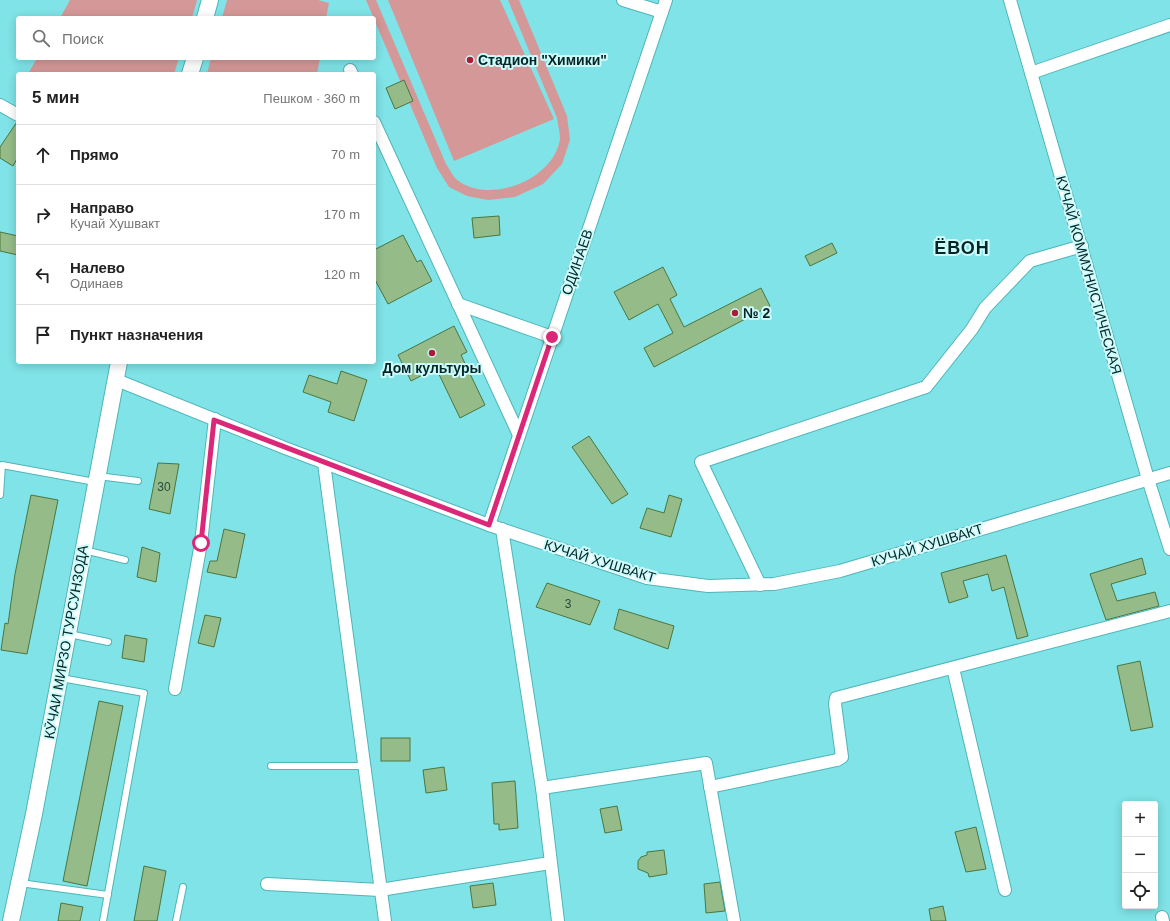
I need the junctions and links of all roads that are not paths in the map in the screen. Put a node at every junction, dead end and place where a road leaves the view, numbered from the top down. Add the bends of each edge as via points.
1 (210, 0) edge
2 (623, 0) edge
3 (666, 0) edge
4 (1010, 0) edge
5 (662, 12) junction
6 (206, 16) edge
7 (1170, 25) edge
8 (194, 60) edge
9 (191, 72) edge
10 (1031, 73) junction
11 (0, 105) edge
12 (16, 114) edge
13 (376, 126) edge
14 (1082, 246) junction
15 (458, 304) junction
16 (552, 337) junction
17 (118, 364) edge
18 (114, 379) junction
19 (214, 420) junction
20 (519, 435) junction
21 (324, 462) junction
22 (1, 464) edge
23 (1170, 473) edge
24 (96, 479) junction
25 (1148, 479) junction
26 (138, 481) dead end
27 (0, 495) edge
28 (489, 525) junction
29 (502, 529) junction
30 (1170, 549) edge
31 (83, 550) junction
32 (125, 560) dead end
33 (760, 585) junction
34 (1170, 611) edge
35 (67, 634) junction
36 (108, 642) dead end
37 (953, 668) junction
38 (59, 678) junction
39 (174, 689) dead end
40 (271, 766) dead end
41 (364, 766) junction
42 (542, 788) junction
43 (710, 788) junction
44 (550, 863) junction
45 (19, 883) junction
46 (267, 884) dead end
47 (183, 887) dead end
48 (380, 890) junction
49 (1005, 890) dead end
50 (108, 895) junction
51 (12, 921) edge
52 (103, 921) edge
53 (176, 921) edge
54 (385, 921) edge
55 (558, 921) edge
56 (734, 921) edge

1 - 6 street
2 - 5 street
3 - 5 street, ОДИНАЕВ
4 - 10 street, КУЧАЙ КОММУНИСТИЧЕСКАЯ
5 - 16 street, ОДИНАЕВ
7 - 10 street
8 - 9 street
10 - 14 street, КУЧАЙ КОММУНИСТИЧЕСКАЯ
11 - 12 street
13 - 15 street
14 - 25 street, КУЧАЙ КОММУНИСТИЧЕСКАЯ
14 - 33 street via 1030,261 985,308 972,329 926,387 701,462
15 - 16 street
15 - 20 street
16 - 20 street, ОДИНАЕВ
17 - 18 street, КӮЧАИ МИРЗО ТУРСУНЗОДА
18 - 19 street, КУЧАЙ ХУШВАКТ
18 - 24 street, КӮЧАИ МИРЗО ТУРСУНЗОДА
19 - 21 street, КУЧАЙ ХУШВАКТ
19 - 39 street via 201,543
20 - 28 street, ОДИНАЕВ
21 - 28 street, КУЧАЙ ХУШВАКТ
21 - 41 street
22 - 24 lane
22 - 27 lane
23 - 25 street, КУЧАЙ ХУШВАКТ
24 - 26 lane
24 - 31 street, КӮЧАИ МИРЗО ТУРСУНЗОДА
25 - 30 street, КУЧАЙ КОММУНИСТИЧЕСКАЯ
25 - 33 street, КУЧАЙ ХУШВАКТ via 840,571
28 - 29 street, КУЧАЙ ХУШВАКТ
29 - 33 street, КУЧАЙ ХУШВАКТ via 646,578 708,586
29 - 42 street
31 - 32 lane
31 - 35 street, КӮЧАИ МИРЗО ТУРСУНЗОДА
34 - 37 street
35 - 36 lane
35 - 38 street, КӮЧАИ МИРЗО ТУРСУНЗОДА
37 - 43 street via 836,698 842,757 837,760
37 - 49 street
38 - 45 street, КӮЧАИ МИРЗО ТУРСУНЗОДА
38 - 50 lane via 144,693
40 - 41 lane
41 - 48 street
42 - 43 street via 706,763
42 - 44 street
43 - 56 street
44 - 48 street
44 - 55 street
45 - 50 lane
45 - 51 street, КӮЧАИ МИРЗО ТУРСУНЗОДА
46 - 48 street
47 - 53 lane
48 - 54 street
50 - 52 lane

